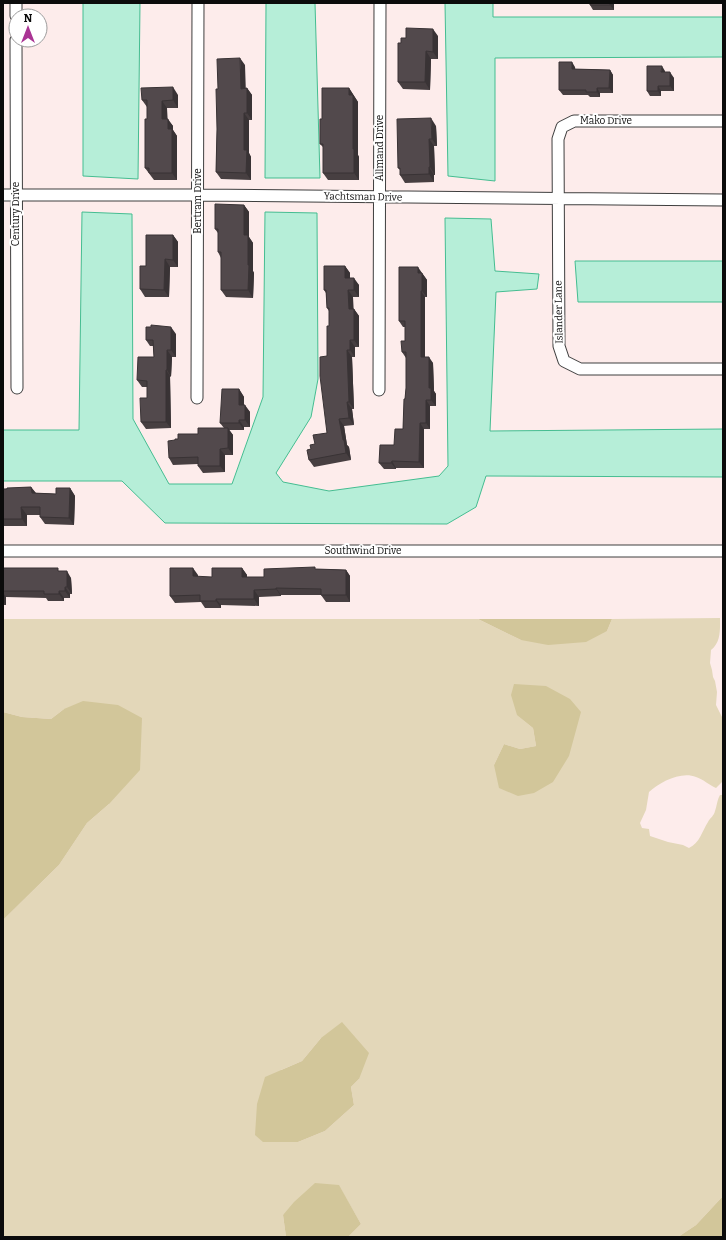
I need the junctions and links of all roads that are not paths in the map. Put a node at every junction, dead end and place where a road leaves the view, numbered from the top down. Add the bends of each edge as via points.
1 (198, 3) edge
2 (380, 3) edge
3 (16, 48) edge
4 (723, 121) edge
5 (3, 195) edge
6 (16, 195) junction
7 (198, 195) junction
8 (380, 198) junction
9 (558, 198) junction
10 (723, 200) edge
11 (723, 370) edge
12 (17, 388) dead end
13 (379, 390) dead end
14 (197, 398) dead end
15 (3, 551) edge
16 (723, 551) edge

1 - 7 street, Bertram Drive
2 - 8 street, Allmand Drive
3 - 6 street, Century Drive
4 - 9 street, Mako Drive via 574,120 562,128 558,139
5 - 6 street, Yachtsman Drive
6 - 7 street, Yachtsman Drive
6 - 12 street, Century Drive
7 - 8 street, Yachtsman Drive
7 - 14 street, Bertram Drive
8 - 9 street, Yachtsman Drive
8 - 13 street, Allmand Drive
9 - 10 street, Yachtsman Drive
9 - 11 street, Islander Lane via 559,346 564,361 580,369
15 - 16 street, Southwind Drive

